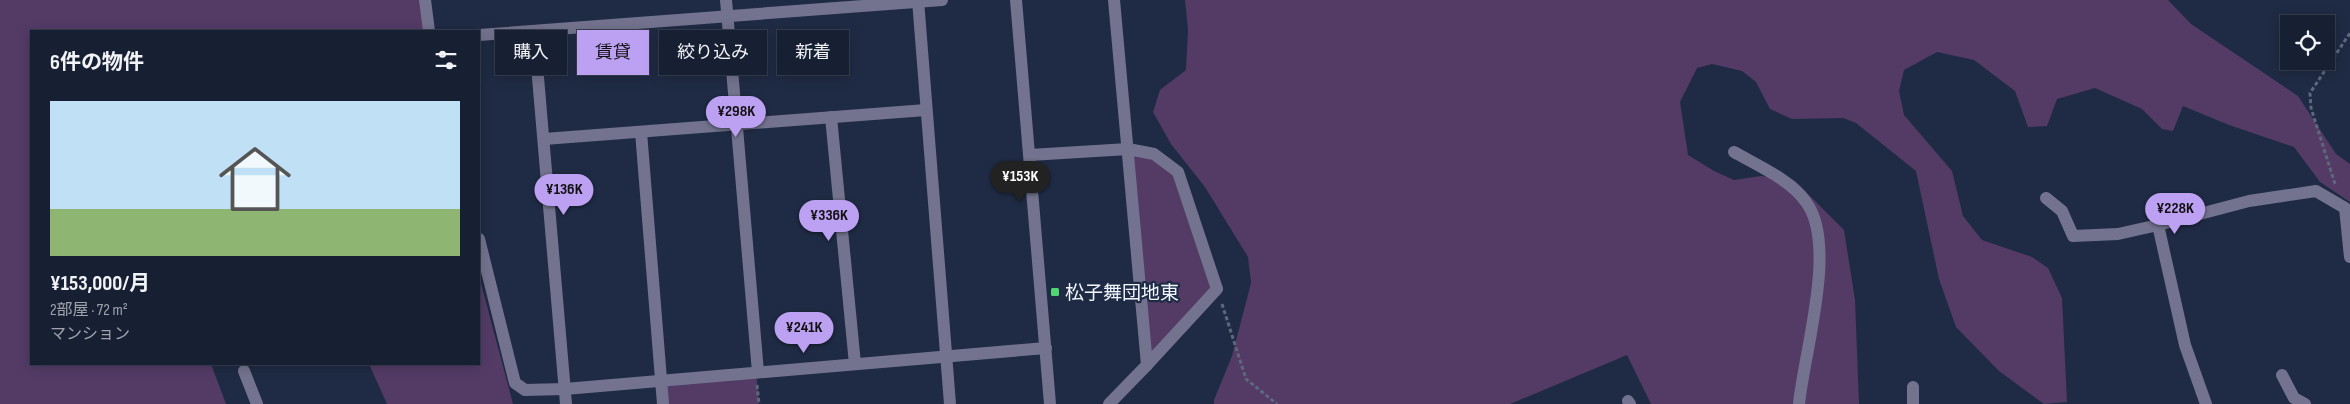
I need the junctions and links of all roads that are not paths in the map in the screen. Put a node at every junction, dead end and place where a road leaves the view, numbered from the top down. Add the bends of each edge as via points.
1 (425, 0) edge
2 (726, 0) edge
3 (942, 0) edge
4 (1016, 0) edge
5 (1114, 0) edge
6 (918, 1) edge
7 (727, 16) junction
8 (429, 30) edge
9 (547, 30) edge
10 (495, 34) edge
11 (480, 35) edge
12 (538, 75) edge
13 (926, 110) junction
14 (831, 117) junction
15 (736, 124) junction
16 (641, 132) junction
17 (544, 139) junction
18 (1128, 149) junction
19 (1734, 152) dead end
20 (1030, 155) junction
21 (2046, 198) dead end
22 (2158, 225) junction
23 (480, 243) edge
24 (2350, 257) edge
25 (1046, 348) junction
26 (946, 356) junction
27 (855, 364) junction
28 (1147, 365) junction
29 (244, 371) dead end
30 (758, 372) junction
31 (2282, 375) dead end
32 (661, 380) junction
33 (1913, 387) dead end
34 (565, 388) junction
35 (258, 404) edge
36 (566, 404) edge
37 (663, 404) edge
38 (950, 404) edge
39 (1050, 404) edge
40 (1109, 404) edge
41 (1799, 404) edge
42 (1913, 404) edge
43 (2206, 404) edge
44 (2305, 404) edge

1 - 8 street
2 - 7 street
3 - 6 street
4 - 20 street
5 - 18 street
6 - 7 street
6 - 13 street
7 - 9 street
7 - 15 street
10 - 11 street
12 - 17 street
13 - 14 street
13 - 26 street
14 - 15 street
14 - 27 street
15 - 16 street
15 - 30 street
16 - 17 street
16 - 32 street
17 - 34 street
18 - 20 street
18 - 28 street
18 - 28 street via 1154,154 1178,172 1217,290
19 - 41 street via 1778,176 1806,201 1817,220 1820,277
20 - 25 street
21 - 22 street via 2062,211 2073,236 2118,234
22 - 24 street via 2249,201 2316,191 2345,208
22 - 43 street via 2185,345
23 - 34 street via 516,383 525,390
25 - 26 street
25 - 39 street
26 - 27 street
26 - 38 street
27 - 30 street
28 - 40 street
29 - 35 street
30 - 32 street
31 - 44 street via 2294,398
32 - 34 street
32 - 37 street
33 - 42 street
34 - 36 street

